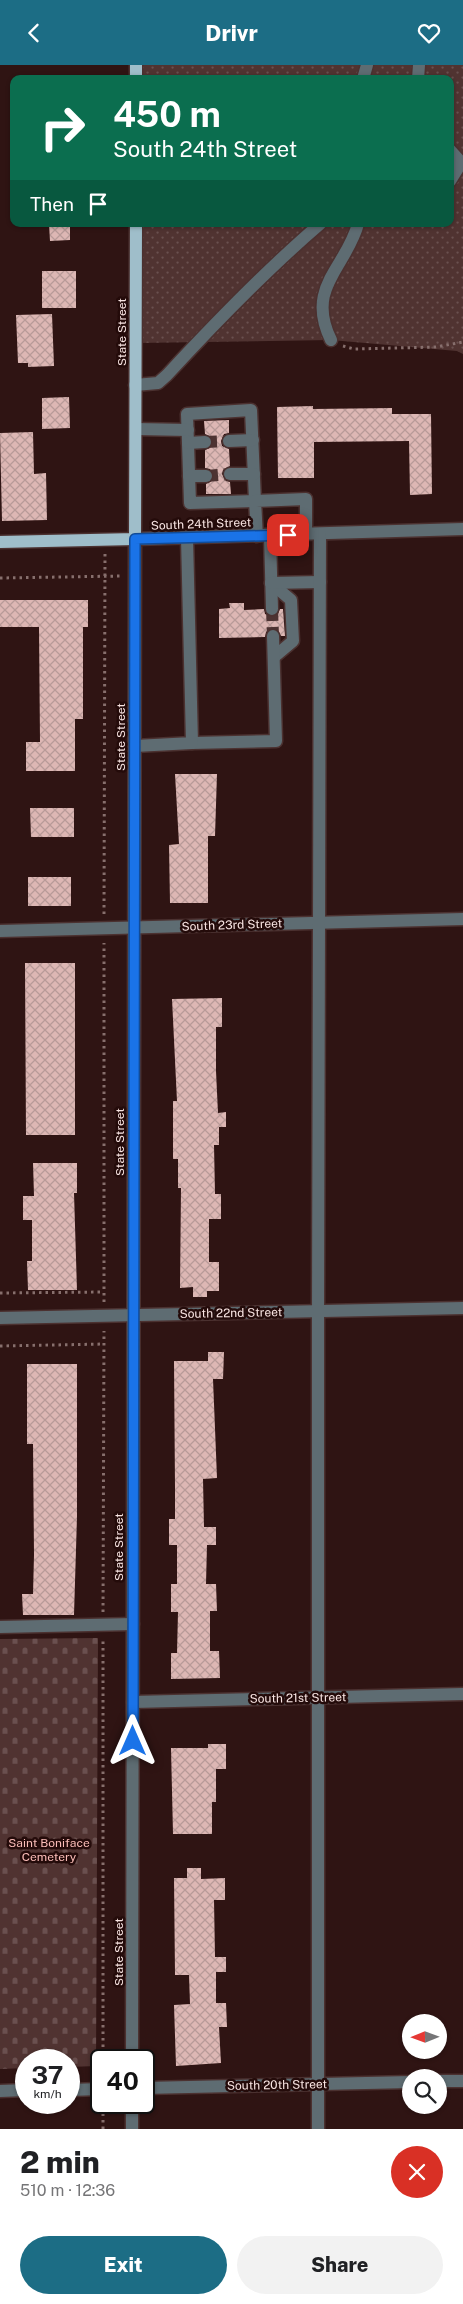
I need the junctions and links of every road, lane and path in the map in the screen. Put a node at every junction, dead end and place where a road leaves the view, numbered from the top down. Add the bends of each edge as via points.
1 (454, 154) edge
2 (454, 175) edge
3 (136, 227) edge
4 (317, 227) edge
5 (357, 227) edge
6 (331, 340) joint
7 (463, 342) edge
8 (135, 385) junction
9 (136, 429) junction
10 (188, 430) junction
11 (253, 440) junction
12 (229, 441) tunnel mouth
13 (205, 442) tunnel mouth
14 (188, 443) junction
15 (230, 474) tunnel mouth
16 (254, 474) junction
17 (206, 475) tunnel mouth
18 (189, 476) junction
19 (255, 501) junction
20 (463, 529) edge
21 (320, 534) junction
22 (270, 535) junction
23 (306, 535) junction
24 (257, 536) junction
25 (187, 538) junction
26 (135, 539) junction
27 (0, 542) edge
28 (104, 576) dead end
29 (0, 578) edge
30 (320, 582) junction
31 (271, 583) junction
32 (272, 609) tunnel mouth
33 (273, 636) tunnel mouth
34 (274, 657) junction
35 (192, 743) junction
36 (135, 746) junction
37 (463, 919) edge
38 (318, 923) junction
39 (134, 928) junction
40 (0, 931) edge
41 (104, 1292) dead end
42 (0, 1293) edge
43 (463, 1308) edge
44 (318, 1311) junction
45 (134, 1315) junction
46 (0, 1318) edge
47 (104, 1344) dead end
48 (0, 1346) edge
49 (133, 1624) junction
50 (0, 1627) edge
51 (463, 1694) edge
52 (318, 1697) junction
53 (133, 1702) junction
54 (132, 2049) edge
55 (447, 2081) edge
56 (463, 2081) edge
57 (402, 2082) edge
58 (319, 2084) junction
59 (155, 2088) edge
60 (0, 2091) edge
61 (15, 2091) edge
62 (103, 2114) edge
63 (132, 2114) edge
64 (103, 2129) edge
65 (132, 2129) edge
66 (318, 2129) edge

1 - 2 street via 460,165
3 - 8 main road, State Street
4 - 8 street via 229,307 158,383
5 - 6 street via 326,289 322,307 324,325
6 - 7 path via 354,349 436,347
8 - 9 main road, State Street
9 - 10 street
9 - 26 main road, State Street
10 - 11 street via 187,414 251,410
10 - 14 street
11 - 12 street
11 - 16 street
13 - 14 street
14 - 18 street
15 - 16 street
16 - 19 street
17 - 18 street
18 - 19 street via 190,503
19 - 23 street via 306,499
19 - 24 street
20 - 21 street, South 24th Street
21 - 23 street, South 24th Street
21 - 30 street
22 - 23 street, South 24th Street
22 - 24 street, South 24th Street
22 - 31 street
24 - 25 street, South 24th Street
25 - 26 street, South 24th Street
25 - 35 street
26 - 27 main road, South 24th Street
26 - 36 street, State Street
28 - 29 path
30 - 31 street
30 - 38 street
31 - 32 street
31 - 34 street via 291,600 293,641
33 - 34 street
34 - 35 street via 276,741
35 - 36 street
36 - 39 street, State Street
37 - 38 street, South 23rd Street
38 - 39 street, South 23rd Street
38 - 44 street
39 - 40 street, South 23rd Street
39 - 45 street, State Street
41 - 42 path
43 - 44 street, South 22nd Street
44 - 45 street, South 22nd Street
44 - 52 street
45 - 46 street, South 22nd Street
45 - 49 street, State Street
47 - 48 path
49 - 50 street
49 - 53 street, State Street
51 - 52 street, South 21st Street
52 - 53 street, South 21st Street
52 - 58 street
53 - 54 street, State Street
55 - 56 street
57 - 58 street, South 20th Street
58 - 59 street, South 20th Street
58 - 66 street
60 - 61 street
62 - 64 path
63 - 65 street

